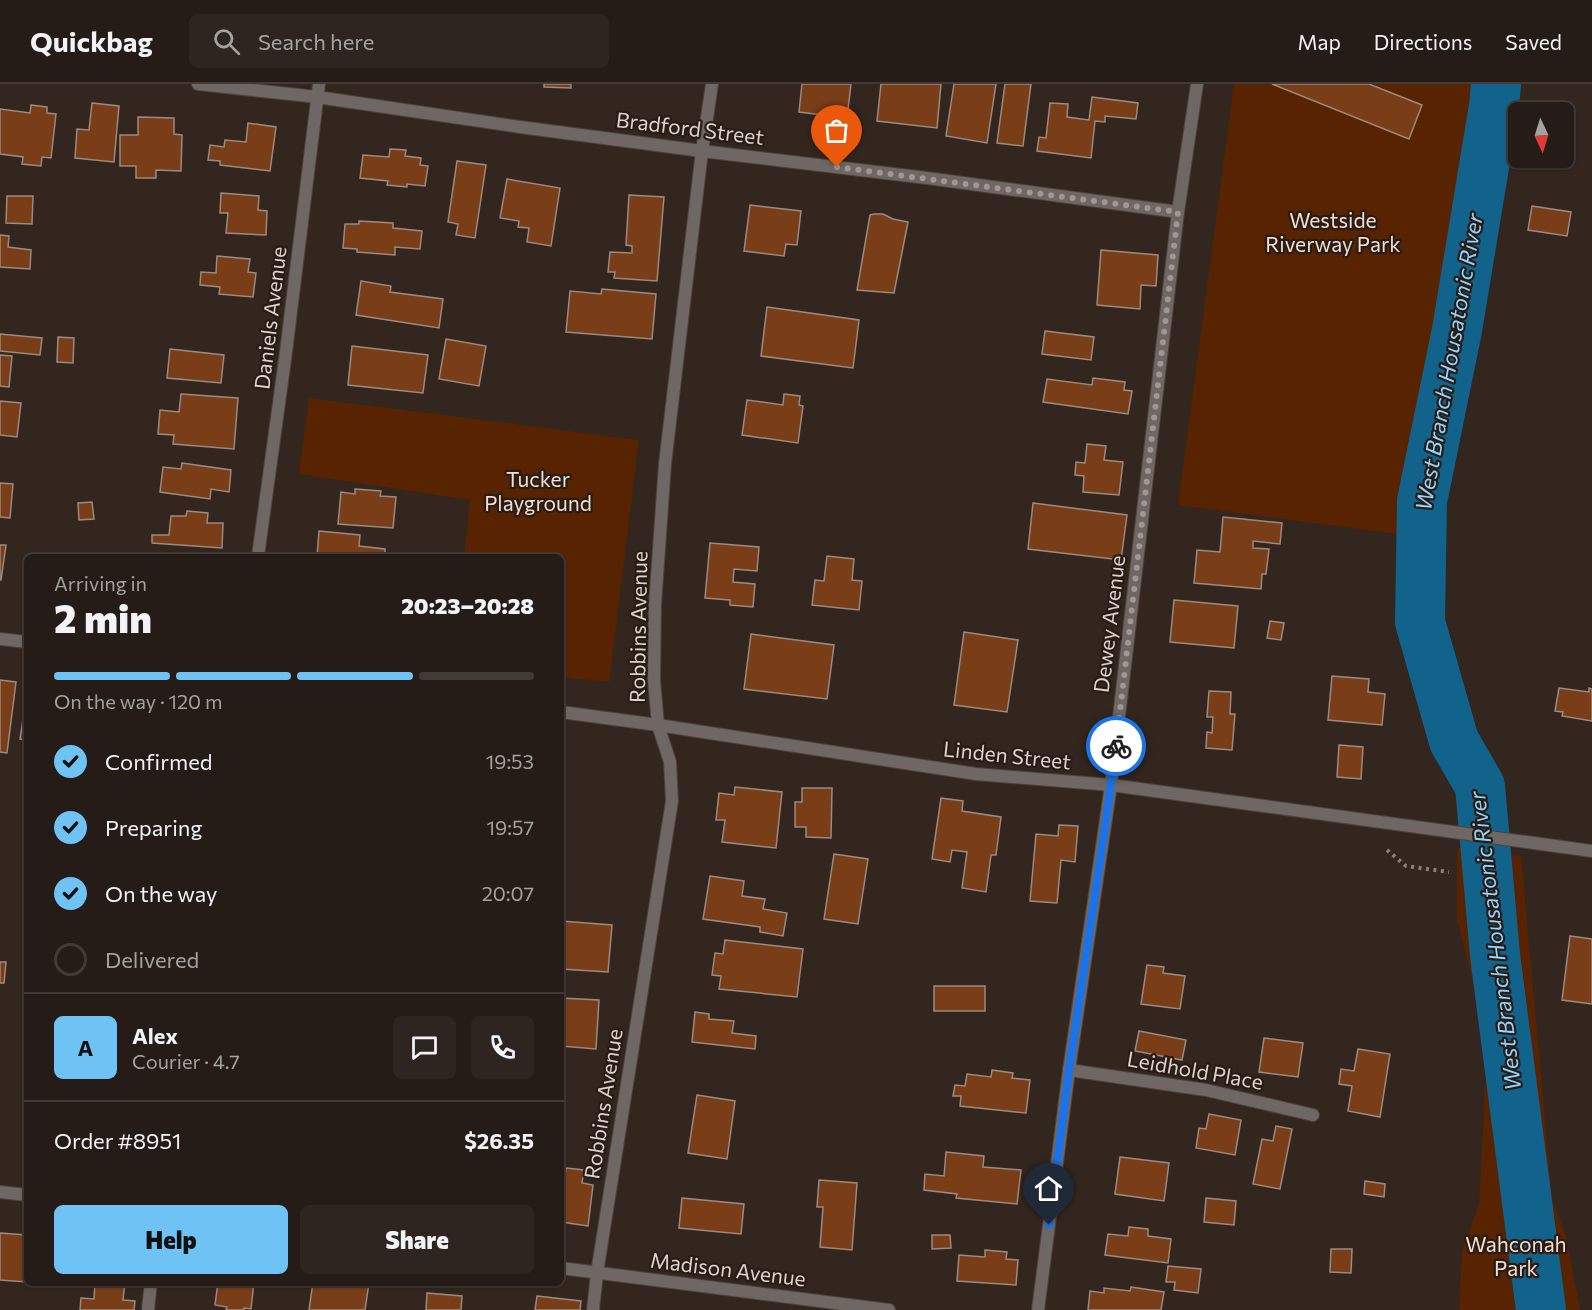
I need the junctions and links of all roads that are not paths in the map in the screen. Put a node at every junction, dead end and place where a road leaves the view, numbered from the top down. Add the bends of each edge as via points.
1 (198, 84) edge
2 (319, 84) edge
3 (712, 84) edge
4 (1197, 84) edge
5 (317, 97) junction
6 (702, 151) junction
7 (1178, 212) junction
8 (258, 554) edge
9 (0, 639) edge
10 (24, 642) edge
11 (564, 712) edge
12 (658, 725) junction
13 (1111, 785) junction
14 (1592, 851) edge
15 (1069, 1070) junction
16 (1313, 1115) dead end
17 (0, 1192) edge
18 (24, 1195) edge
19 (564, 1268) edge
20 (597, 1273) junction
21 (151, 1286) edge
22 (148, 1310) edge
23 (593, 1310) edge
24 (889, 1310) edge
25 (1038, 1310) edge

1 - 5 street, Bradford Street
2 - 5 street, Daniels Avenue
3 - 6 street, Robbins Avenue
4 - 7 street, Dewey Avenue
5 - 6 street, Bradford Street
5 - 8 street, Daniels Avenue
6 - 7 street, Bradford Street
6 - 12 street, Robbins Avenue via 665,464 655,605
7 - 13 street, Dewey Avenue
9 - 10 street
11 - 12 street, Linden Street
12 - 13 street, Linden Street via 976,774
12 - 20 street, Robbins Avenue via 670,762 672,801
13 - 14 street, Linden Street
13 - 15 street, Dewey Avenue
15 - 16 street, Leidhold Place via 1206,1090
15 - 25 street, Dewey Avenue
17 - 18 street
19 - 20 street, Madison Avenue
20 - 23 street, Robbins Avenue
20 - 24 street, Madison Avenue
21 - 22 street

